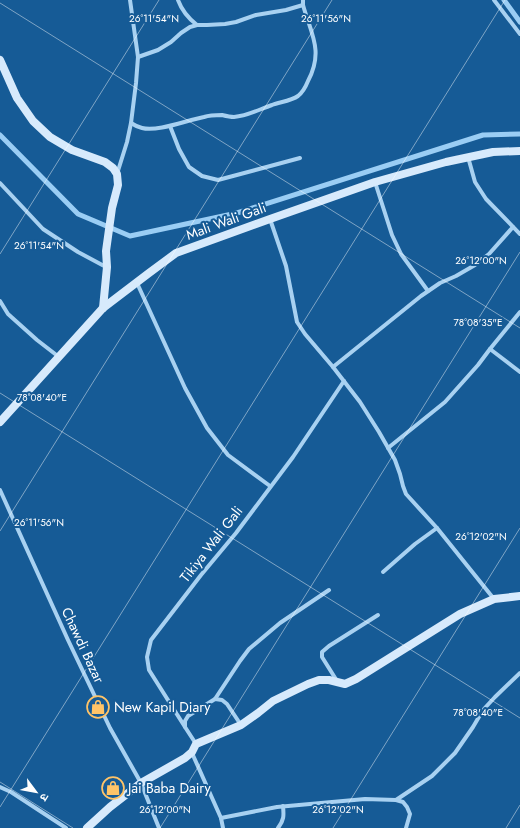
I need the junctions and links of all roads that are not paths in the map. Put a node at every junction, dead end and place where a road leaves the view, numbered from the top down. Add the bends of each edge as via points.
1 (130, 0) edge
2 (178, 0) edge
3 (494, 0) edge
4 (303, 2) edge
5 (197, 25) junction
6 (520, 34) edge
7 (138, 57) junction
8 (0, 60) edge
9 (131, 123) junction
10 (170, 126) junction
11 (520, 151) edge
12 (300, 158) dead end
13 (468, 158) junction
14 (117, 174) junction
15 (375, 182) junction
16 (0, 183) edge
17 (270, 219) junction
18 (513, 228) junction
19 (520, 234) edge
20 (107, 267) junction
21 (137, 283) junction
22 (428, 291) junction
23 (0, 301) edge
24 (103, 308) junction
25 (520, 312) edge
26 (490, 349) junction
27 (59, 358) junction
28 (334, 367) junction
29 (520, 372) edge
30 (344, 381) junction
31 (0, 422) edge
32 (388, 448) junction
33 (270, 486) junction
34 (0, 490) edge
35 (437, 528) junction
36 (383, 572) dead end
37 (329, 590) dead end
38 (520, 596) edge
39 (494, 599) junction
40 (378, 615) dead end
41 (520, 673) edge
42 (338, 682) junction
43 (215, 699) junction
44 (241, 725) junction
45 (185, 727) junction
46 (196, 744) junction
47 (192, 752) junction
48 (141, 783) junction
49 (0, 787) edge
50 (396, 800) junction
51 (283, 806) junction
52 (221, 818) junction
53 (66, 828) edge
54 (87, 828) edge
55 (159, 828) edge
56 (223, 828) edge
57 (278, 828) edge
58 (406, 828) edge

1 - 7 street
2 - 5 street via 183,11
3 - 6 street
4 - 5 street via 286,10 256,15 236,22
4 - 10 street via 316,53 310,77 299,95 243,115 206,116
5 - 7 street via 190,27 158,50
7 - 9 street
8 - 14 street via 17,98 33,121 50,137 72,150 105,162
9 - 10 street via 143,129
9 - 14 street
10 - 12 street via 189,167 202,176 218,180
11 - 13 street, Mali Wali Gali via 493,152
13 - 15 street, Mali Wali Gali
13 - 18 street via 475,182 486,199
14 - 20 street via 118,185 106,251
15 - 17 street, Mali Wali Gali
15 - 22 street via 392,235 401,254
16 - 20 street via 43,229
17 - 21 street, Mali Wali Gali via 176,253
17 - 28 street via 286,266 297,322
18 - 19 street
18 - 22 street via 490,254 476,265
20 - 24 street
21 - 24 street, Mali Wali Gali
21 - 33 street via 185,388 208,428 228,455
22 - 28 street
23 - 27 street via 8,314
24 - 27 street, Mali Wali Gali
25 - 26 street
26 - 29 street
26 - 32 street via 445,402
27 - 31 street, Mali Wali Gali
28 - 30 street
30 - 32 street
30 - 33 street, Tikiya Wali Gali via 293,457
32 - 35 street via 395,460 406,494
33 - 45 street, Tikiya Wali Gali via 236,533 150,640 147,657 149,670
34 - 48 street, Chawdi Bazar via 110,728
35 - 36 street
35 - 39 street
37 - 43 street via 280,623 249,649
38 - 39 street
39 - 42 street via 460,614 356,679 345,684
40 - 42 street via 322,652 322,657
41 - 50 street via 483,710 474,727 454,753 432,776
42 - 44 street via 320,680 308,684 273,701
43 - 44 street via 227,704
43 - 45 street via 188,716
44 - 46 street
45 - 46 street, Tikiya Wali Gali
46 - 47 street
47 - 48 street
47 - 52 street
48 - 54 street
48 - 55 street, Chawdi Bazar
49 - 53 street
50 - 51 street via 365,799
50 - 58 street via 408,807 410,814
51 - 52 street
51 - 57 street via 283,822
52 - 56 street

